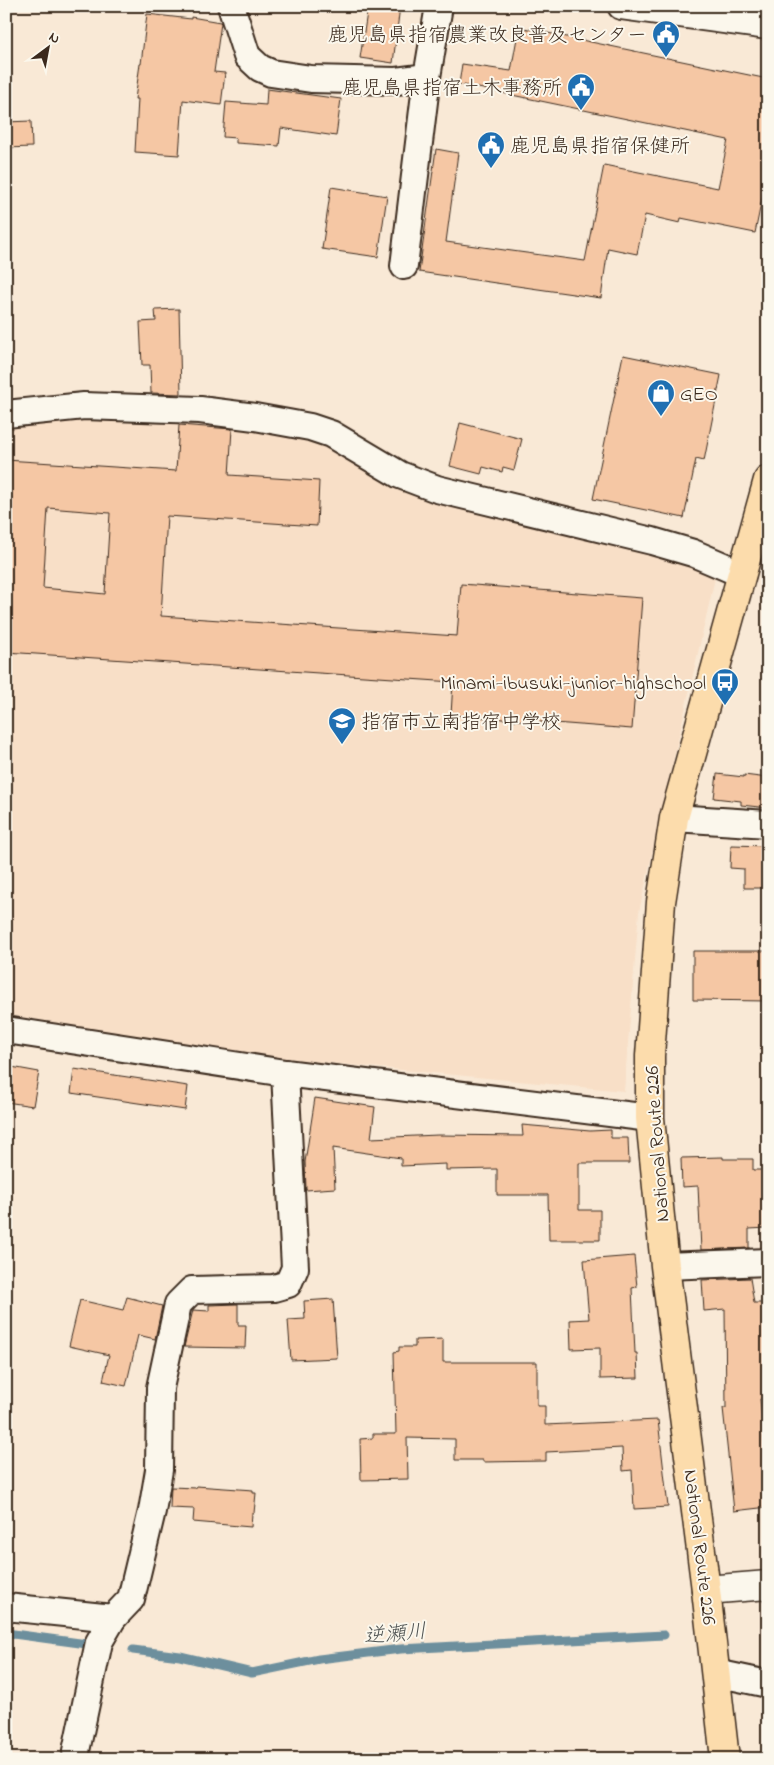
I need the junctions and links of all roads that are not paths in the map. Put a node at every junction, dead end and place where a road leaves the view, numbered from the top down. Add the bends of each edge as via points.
1 (231, 6) edge
2 (439, 6) edge
3 (620, 6) edge
4 (768, 26) edge
5 (428, 78) junction
6 (404, 266) dead end
7 (6, 414) edge
8 (768, 480) edge
9 (742, 574) junction
10 (674, 818) junction
11 (768, 824) edge
12 (6, 1030) edge
13 (285, 1073) junction
14 (650, 1118) junction
15 (768, 1262) edge
16 (665, 1266) junction
17 (768, 1586) edge
18 (706, 1590) junction
19 (6, 1607) edge
20 (113, 1618) junction
21 (716, 1673) junction
22 (768, 1684) edge
23 (76, 1759) edge
24 (725, 1759) edge

1 - 5 street via 247,56 271,73 311,79 396,81
2 - 5 street
3 - 4 street
5 - 6 street
7 - 9 street via 84,406 200,410 310,427 331,434 400,475 437,489 652,541 693,553
8 - 9 highway, National Route 226
9 - 10 highway, National Route 226
10 - 11 street
10 - 14 highway, National Route 226 via 661,902 654,986
12 - 13 street
13 - 14 street
13 - 20 street via 294,1268 288,1284 274,1288 192,1290 178,1304 160,1388 159,1470 152,1511 131,1599
14 - 16 highway, National Route 226
15 - 16 street
16 - 18 highway, National Route 226
17 - 18 main road
18 - 21 highway, National Route 226
19 - 20 street
20 - 23 street via 99,1642
21 - 22 street
21 - 24 highway, National Route 226

